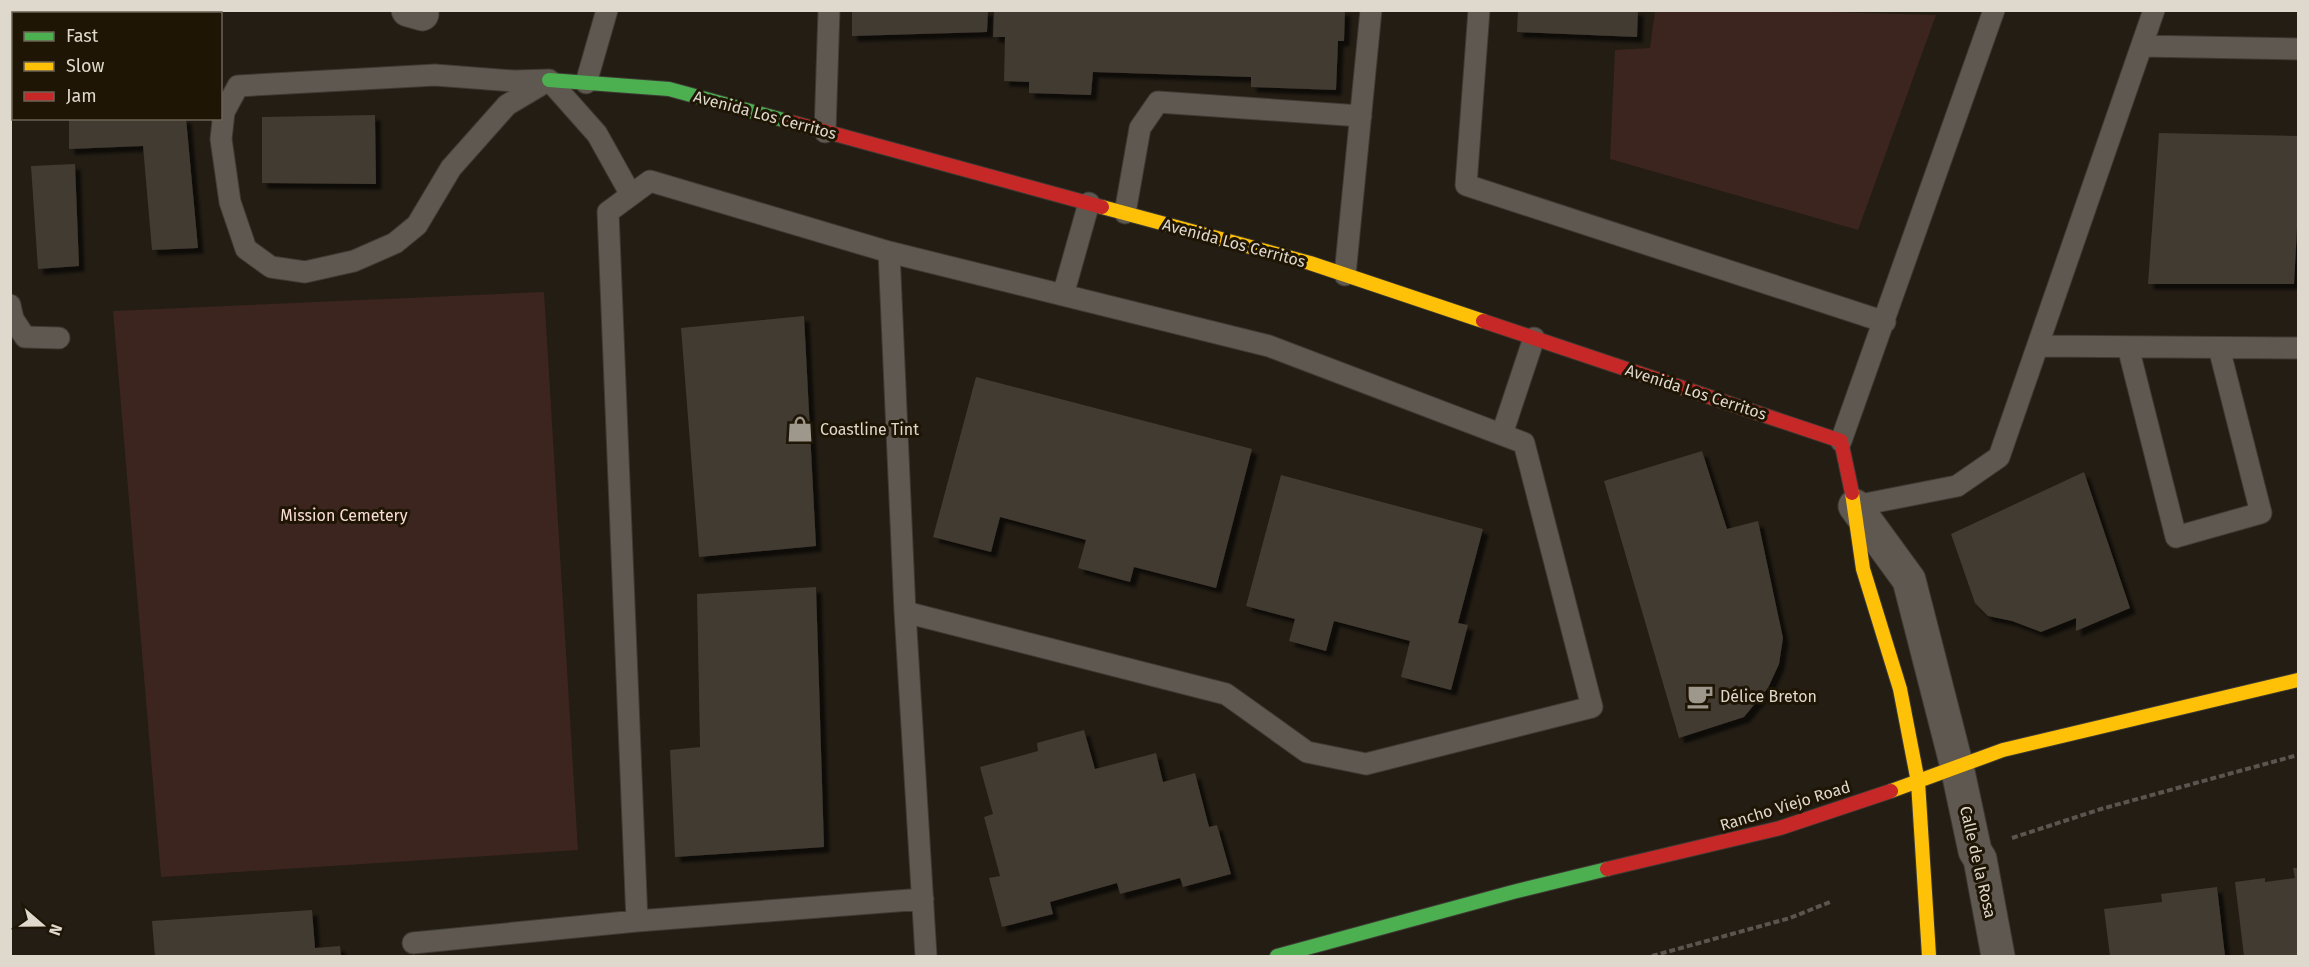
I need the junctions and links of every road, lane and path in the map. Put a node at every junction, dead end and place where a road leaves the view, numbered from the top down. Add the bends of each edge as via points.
1 (607, 10) edge
2 (829, 10) edge
3 (1371, 10) edge
4 (1479, 10) edge
5 (1994, 10) edge
6 (2154, 10) edge
7 (2142, 46) junction
8 (2298, 49) edge
9 (549, 80) junction
10 (586, 82) junction
11 (1361, 116) junction
12 (825, 132) junction
13 (631, 195) junction
14 (1089, 203) junction
15 (1125, 213) junction
16 (889, 252) junction
17 (1346, 275) junction
18 (1063, 295) junction
19 (10, 304) edge
20 (1885, 322) junction
21 (59, 338) dead end
22 (1534, 338) junction
23 (2038, 346) junction
24 (2128, 347) junction
25 (2219, 348) junction
26 (2298, 348) edge
27 (1502, 434) junction
28 (1841, 441) junction
29 (1855, 506) junction
30 (905, 612) junction
31 (2298, 680) edge
32 (2298, 754) edge
33 (1957, 767) junction
34 (1918, 782) junction
35 (2012, 838) dead end
36 (923, 899) junction
37 (1830, 902) dead end
38 (637, 921) junction
39 (413, 943) dead end
40 (926, 957) edge
41 (1277, 957) edge
42 (1652, 957) edge
43 (1929, 957) edge
44 (1998, 957) edge

1 - 10 lane
2 - 12 lane
3 - 11 lane
4 - 20 lane via 1466,185
5 - 20 lane
6 - 7 lane
7 - 8 lane
7 - 23 lane
9 - 9 lane via 507,105 451,168 417,225 395,243 354,261 305,273 271,267 246,249 230,202 221,139 224,112 238,86 435,75
9 - 10 street, Avenida Los Cerritos
9 - 13 lane via 597,134
10 - 12 street, Avenida Los Cerritos via 669,89
11 - 15 lane via 1158,102 1140,128
11 - 17 lane
12 - 14 street, Avenida Los Cerritos
13 - 16 lane via 650,181
13 - 38 lane via 608,212
14 - 15 street, Avenida Los Cerritos
14 - 18 lane
15 - 17 street, Avenida Los Cerritos
16 - 18 lane
16 - 30 lane
17 - 22 street, Avenida Los Cerritos
18 - 27 lane via 1269,346
19 - 21 lane via 13,319 25,337
20 - 28 lane
22 - 27 lane
22 - 28 street, Avenida Los Cerritos
23 - 24 lane
23 - 29 lane via 1999,457 1957,486
24 - 25 lane
24 - 25 lane via 2176,537 2261,513
25 - 26 lane
27 - 30 lane via 1524,443 1592,706 1366,764 1307,752 1226,694
28 - 29 street
29 - 33 street via 1909,580
29 - 34 street via 1863,569 1900,689
30 - 36 lane
31 - 33 street, Rancho Viejo Road via 2003,750
32 - 35 path
33 - 34 street, Rancho Viejo Road
33 - 44 street, Calle de la Rosa via 1980,859
34 - 41 street, Rancho Viejo Road via 1780,828 1513,892
34 - 43 street
36 - 38 lane
36 - 40 lane
37 - 42 path via 1790,918
38 - 39 lane

